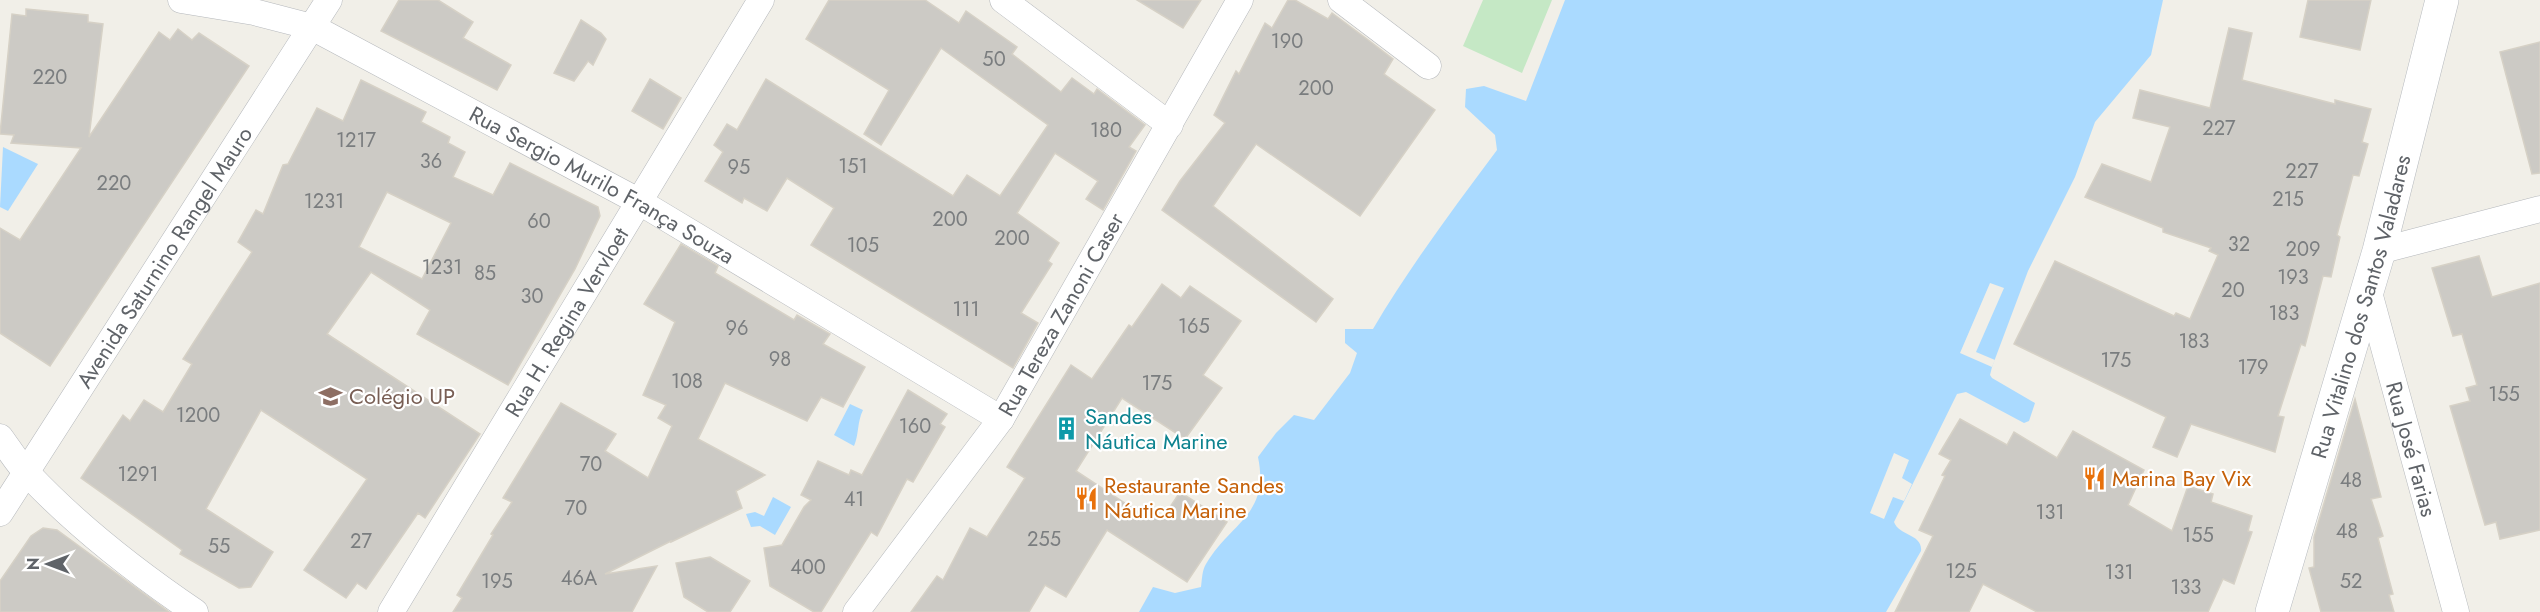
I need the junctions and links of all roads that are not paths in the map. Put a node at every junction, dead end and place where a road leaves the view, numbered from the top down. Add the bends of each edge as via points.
1 (181, 0) edge
2 (329, 0) edge
3 (761, 0) edge
4 (1003, 0) edge
5 (1240, 0) edge
6 (1341, 0) edge
7 (2442, 0) edge
8 (312, 27) junction
9 (1428, 66) dead end
10 (1170, 125) junction
11 (638, 201) junction
12 (2540, 209) edge
13 (2379, 251) junction
14 (2367, 284) junction
15 (1001, 419) junction
16 (0, 436) edge
17 (27, 473) junction
18 (0, 513) edge
19 (195, 612) edge
20 (391, 612) edge
21 (856, 612) edge
22 (2272, 612) edge
23 (2456, 612) edge

1 - 8 street, Rua Sergio Murilo França Souza
2 - 8 street, Avenida Saturnino Rangel Mauro
3 - 11 street, Rua H. Regina Vervloet
4 - 10 street
5 - 10 street, Rua Tereza Zanoni Caser
6 - 9 street
7 - 13 street, Rua Vitalino dos Santos Valadares
8 - 11 street, Rua Sergio Murilo França Souza
8 - 17 street, Avenida Saturnino Rangel Mauro
10 - 15 street, Rua Tereza Zanoni Caser
11 - 15 street, Rua Sergio Murilo França Souza
11 - 20 street, Rua H. Regina Vervloet
12 - 13 street
13 - 14 street, Rua Vitalino dos Santos Valadares
14 - 22 street, Rua Vitalino dos Santos Valadares
14 - 23 street, Rua José Farias
15 - 21 street, Rua Tereza Zanoni Caser
16 - 17 street
17 - 18 street, Avenida Saturnino Rangel Mauro
17 - 19 street via 88,530

